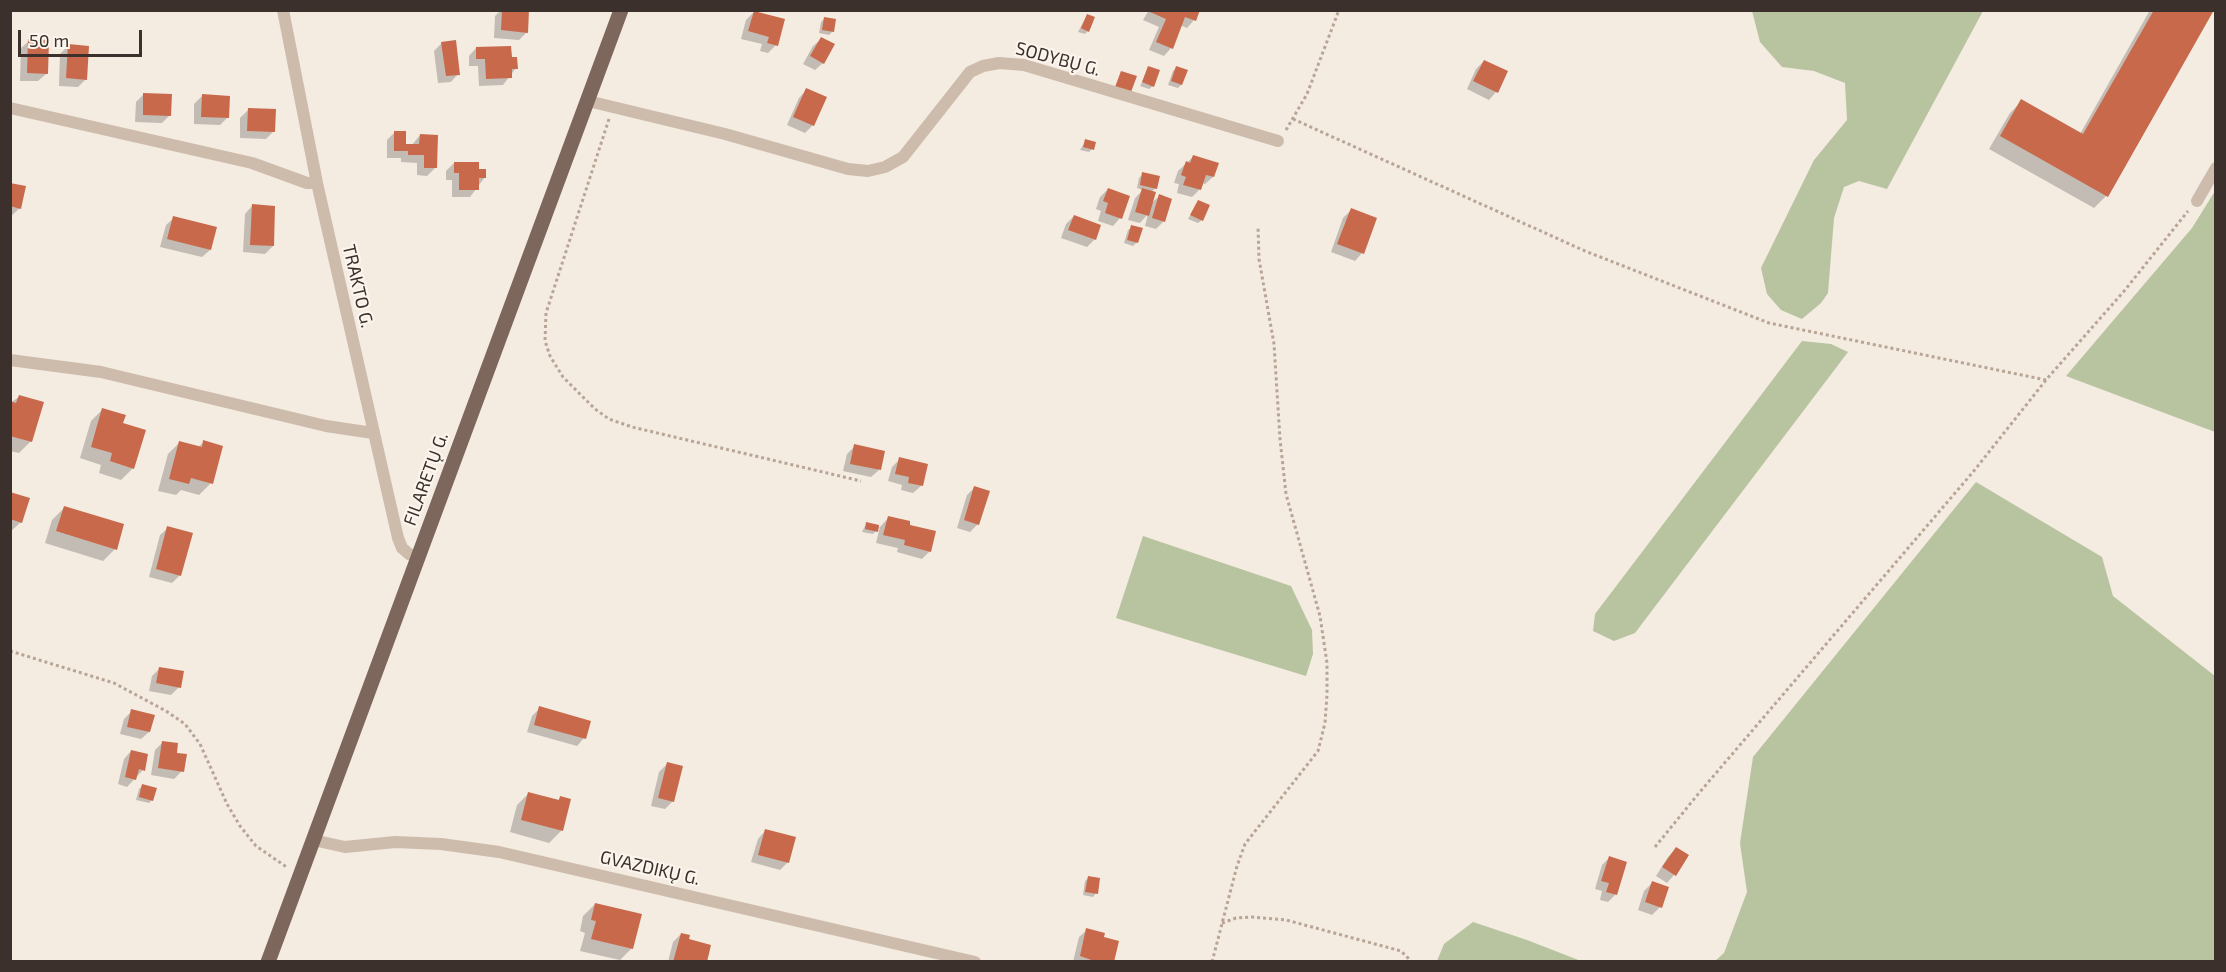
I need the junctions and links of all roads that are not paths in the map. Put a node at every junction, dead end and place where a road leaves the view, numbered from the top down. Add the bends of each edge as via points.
1 (283, 10) edge
2 (621, 10) edge
3 (588, 101) junction
4 (10, 108) edge
5 (1278, 141) road end
6 (2216, 168) edge
7 (317, 183) junction
8 (2197, 201) road end
9 (10, 360) edge
10 (373, 433) junction
11 (418, 557) junction
12 (313, 840) junction
13 (268, 962) edge
14 (975, 962) edge

1 - 7 street, TRAKTO G.
2 - 3 main road, FILARETŲ G.
3 - 5 street, SODYBŲ G. via 868,171 903,157 970,72 999,63 1024,65
3 - 11 main road, FILARETŲ G.
4 - 7 street via 252,163
6 - 8 street
7 - 10 street, TRAKTO G.
9 - 10 street via 101,372 326,426
10 - 11 street, TRAKTO G. via 398,538 402,548
11 - 12 main road, FILARETŲ G.
12 - 13 main road, FILARETŲ G.
12 - 14 street, GVAZDIKŲ G. via 345,847 395,842 499,852

